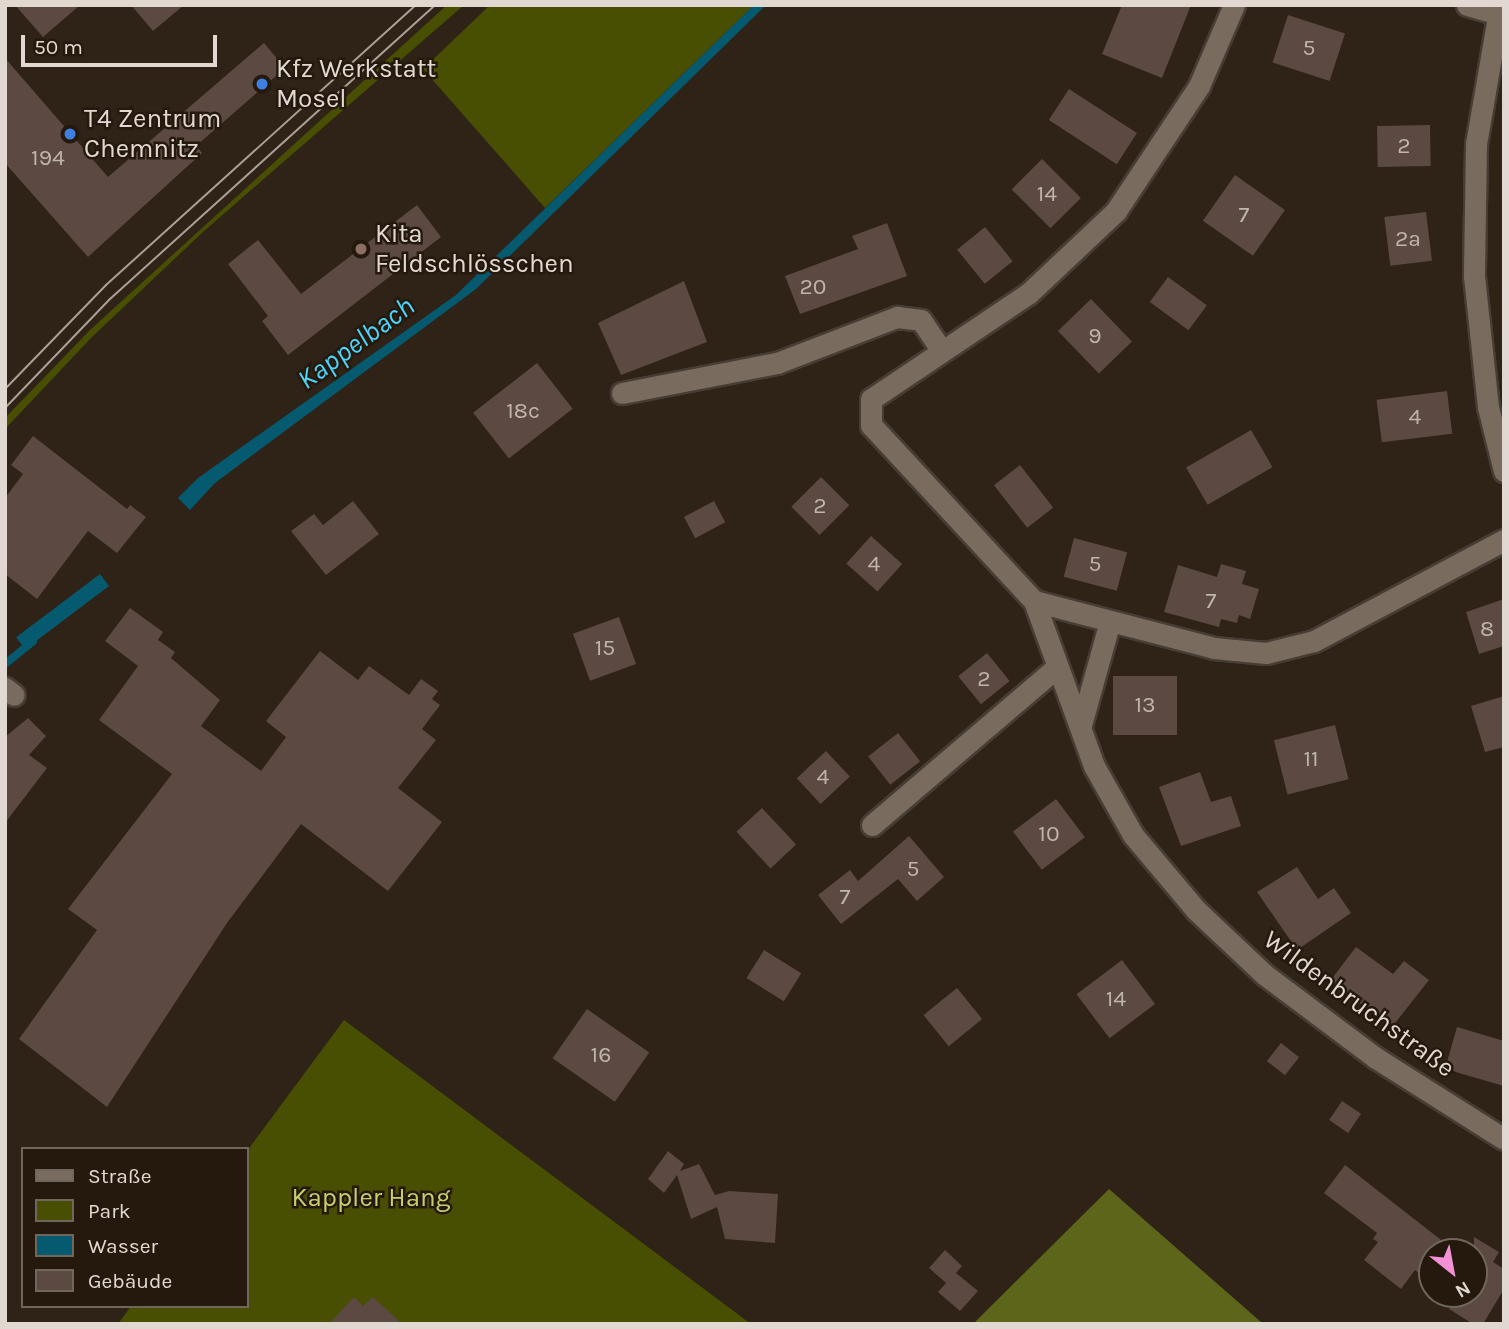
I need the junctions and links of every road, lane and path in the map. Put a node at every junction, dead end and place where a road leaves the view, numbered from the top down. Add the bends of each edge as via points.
1 (1234, 5) edge
2 (1467, 5) edge
3 (1499, 9) edge
4 (941, 350) junction
5 (622, 393) dead end
6 (1504, 471) edge
7 (1504, 540) edge
8 (1034, 601) junction
9 (1110, 621) junction
10 (1058, 667) junction
11 (1081, 725) junction
12 (872, 825) dead end
13 (1504, 1139) edge

1 - 4 street via 1199,86 1116,211 1029,293
2 - 3 street
3 - 6 street via 1476,144 1474,276 1488,407
4 - 5 street via 921,320 897,317 777,363
4 - 8 street, Wildenbruchstraße via 871,399 870,425
7 - 9 street via 1314,641 1266,653 1214,648
8 - 9 street
8 - 10 street, Wildenbruchstraße
9 - 11 street
10 - 11 street, Wildenbruchstraße
10 - 12 street
11 - 13 street, Wildenbruchstraße via 1094,766 1133,835 1196,911 1276,984 1376,1058

